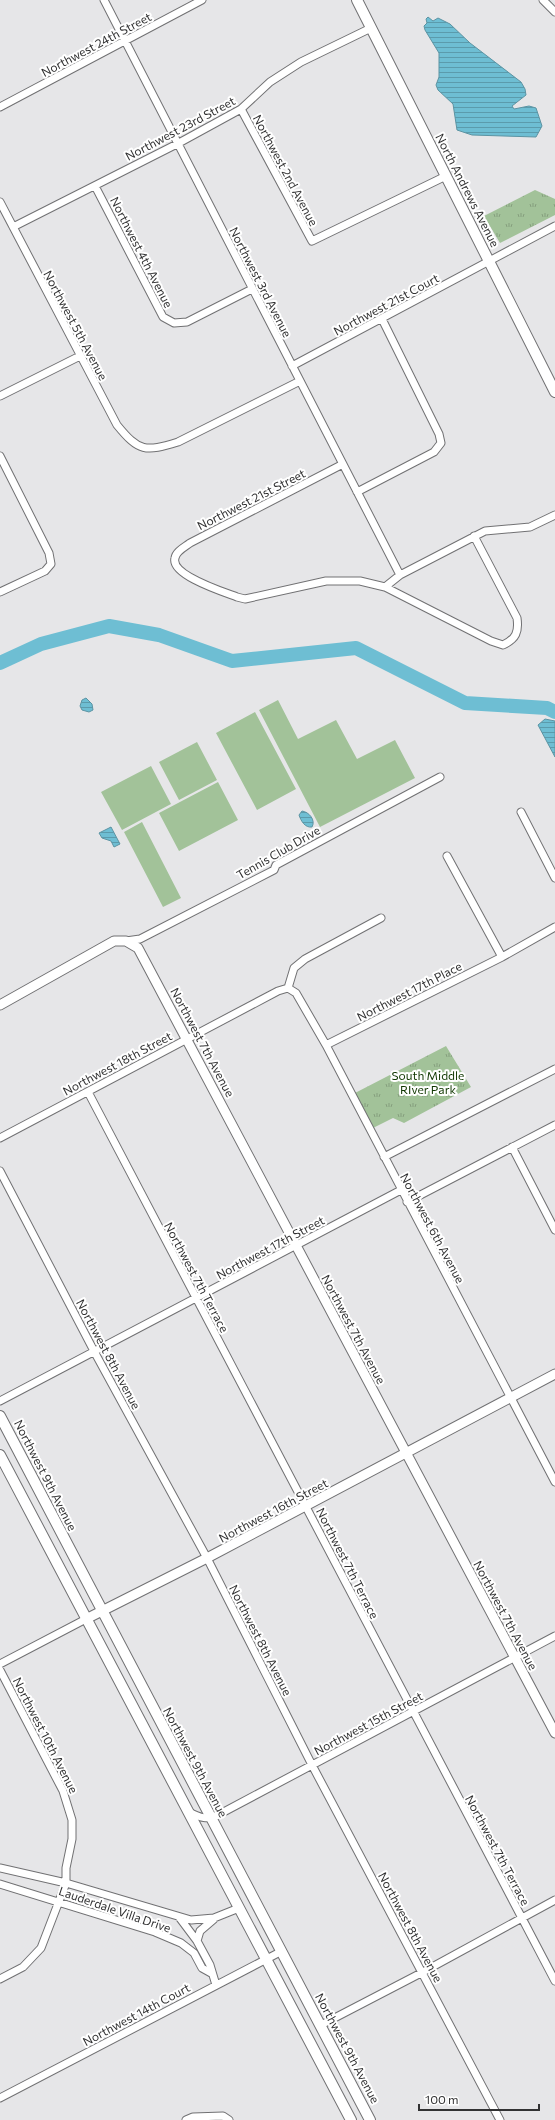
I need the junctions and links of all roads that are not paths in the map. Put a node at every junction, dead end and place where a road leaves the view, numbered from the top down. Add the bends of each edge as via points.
1 (104, 0) edge
2 (202, 0) edge
3 (357, 0) edge
4 (542, 0) edge
5 (555, 12) edge
6 (371, 28) junction
7 (124, 41) junction
8 (0, 106) edge
9 (241, 109) junction
10 (177, 144) junction
11 (446, 176) junction
12 (95, 186) junction
13 (0, 202) edge
14 (555, 226) edge
15 (13, 227) junction
16 (489, 261) junction
17 (252, 289) junction
18 (382, 319) junction
19 (80, 356) junction
20 (292, 366) junction
21 (300, 381) junction
22 (555, 392) edge
23 (0, 396) edge
24 (1, 459) edge
25 (343, 464) junction
26 (357, 492) junction
27 (555, 515) edge
28 (474, 536) junction
29 (400, 575) junction
30 (385, 587) junction
31 (0, 592) edge
32 (440, 777) dead end
33 (521, 812) dead end
34 (447, 856) dead end
35 (555, 878) edge
36 (381, 918) dead end
37 (555, 927) edge
38 (126, 941) junction
39 (502, 957) junction
40 (288, 988) junction
41 (0, 1005) edge
42 (188, 1038) junction
43 (326, 1045) junction
44 (555, 1069) edge
45 (88, 1092) junction
46 (555, 1125) edge
47 (0, 1138) edge
48 (512, 1147) junction
49 (384, 1157) junction
50 (0, 1171) edge
51 (401, 1190) junction
52 (408, 1202) junction
53 (555, 1230) edge
54 (297, 1245) junction
55 (196, 1300) junction
56 (95, 1353) junction
57 (555, 1374) edge
58 (510, 1397) junction
59 (0, 1401) edge
60 (0, 1416) edge
61 (406, 1453) junction
62 (0, 1456) edge
63 (555, 1482) edge
64 (306, 1506) junction
65 (207, 1558) junction
66 (102, 1611) junction
67 (86, 1619) junction
68 (555, 1636) edge
69 (514, 1657) junction
70 (0, 1664) edge
71 (0, 1670) edge
72 (413, 1712) junction
73 (555, 1733) edge
74 (312, 1765) junction
75 (189, 1812) junction
76 (211, 1818) junction
77 (0, 1868) edge
78 (66, 1883) junction
79 (0, 1884) edge
80 (555, 1900) edge
81 (59, 1901) junction
82 (239, 1908) junction
83 (179, 1917) junction
84 (214, 1918) junction
85 (521, 1918) junction
86 (197, 1941) junction
87 (282, 1951) junction
88 (266, 1959) junction
89 (423, 1972) junction
90 (211, 1973) junction
91 (0, 1978) edge
92 (555, 1981) edge
93 (216, 1984) junction
94 (321, 2024) junction
95 (0, 2098) edge
96 (226, 2118) edge
97 (186, 2120) edge
98 (351, 2120) edge
99 (370, 2120) edge
100 (500, 2120) edge

1 - 7 street, Northwest 3rd Avenue
2 - 7 street, Northwest 24th Street
3 - 6 main road, North Andrews Avenue
4 - 5 street
6 - 9 street, Northwest 23rd Street via 301,62 270,82
6 - 11 main road, North Andrews Avenue
7 - 8 street, Northwest 24th Street
7 - 10 street, Northwest 3rd Avenue
9 - 10 street, Northwest 23rd Street
9 - 11 street, Northwest 2nd Avenue via 312,241
10 - 12 street, Northwest 23rd Street
10 - 17 street, Northwest 3rd Avenue
11 - 16 main road, North Andrews Avenue
12 - 15 street, Northwest 23rd Street
12 - 17 street, Northwest 4th Avenue via 162,317 174,323 187,322
13 - 15 street, Northwest 5th Avenue
14 - 16 street, Northwest 21st Court
15 - 19 street, Northwest 5th Avenue
16 - 18 street, Northwest 21st Court
16 - 22 main road, North Andrews Avenue
17 - 20 street, Northwest 3rd Avenue
18 - 20 street, Northwest 21st Court
18 - 26 street via 440,434 442,443 434,452
19 - 21 street, Northwest 5th Avenue via 117,425 132,443 144,449 178,442
19 - 23 street
20 - 21 street, Northwest 3rd Avenue
21 - 25 street, Northwest 3rd Avenue
24 - 31 street via 49,552 50,564 40,574
25 - 26 street, Northwest 3rd Avenue
25 - 30 street, Northwest 21st Street via 190,543 178,552 174,559 176,567 183,574 245,599 326,581 360,581
26 - 29 street, Northwest 3rd Avenue
27 - 28 street via 530,527 485,531
28 - 29 street
28 - 30 street via 517,618 519,628 515,637 503,645
29 - 30 street
32 - 38 street, Tennis Club Drive via 276,865 274,870 140,939
33 - 35 street
34 - 39 street
36 - 40 street via 305,959 294,968
37 - 39 street, Northwest 17th Place
38 - 41 street via 114,941
38 - 42 street, Northwest 7th Avenue via 138,948
39 - 43 street, Northwest 17th Place
40 - 42 street, Northwest 18th Street
40 - 43 street, Northwest 6th Avenue via 296,993
42 - 45 street, Northwest 18th Street
42 - 54 street, Northwest 7th Avenue
43 - 49 street, Northwest 6th Avenue
44 - 49 street
45 - 47 street, Northwest 18th Street
45 - 55 street, Northwest 7th Terrace
46 - 48 street
48 - 52 street
48 - 53 street
49 - 51 street, Northwest 6th Avenue
50 - 56 street, Northwest 8th Avenue
51 - 52 street, Northwest 6th Avenue
51 - 54 street, Northwest 17th Street
52 - 58 street, Northwest 6th Avenue
54 - 55 street, Northwest 17th Street
54 - 61 street, Northwest 7th Avenue
55 - 56 street, Northwest 17th Street
55 - 64 street, Northwest 7th Terrace
56 - 59 street, Northwest 17th Street
56 - 65 street, Northwest 8th Avenue
57 - 58 street, Northwest 16th Street
58 - 61 street, Northwest 16th Street
58 - 63 street, Northwest 6th Avenue
60 - 66 main road, Northwest 9th Avenue
61 - 64 street, Northwest 16th Street
61 - 69 street, Northwest 7th Avenue
62 - 67 main road
64 - 65 street, Northwest 16th Street
64 - 72 street, Northwest 7th Terrace
65 - 66 street, Northwest 16th Street
65 - 74 street, Northwest 8th Avenue
66 - 67 street, Northwest 16th Street
66 - 76 main road, Northwest 9th Avenue
67 - 70 street, Northwest 16th Street
67 - 75 main road
68 - 69 street, Northwest 15th Street
69 - 72 street, Northwest 15th Street
69 - 73 street, Northwest 7th Avenue
71 - 78 street, Northwest 10th Avenue via 69,1807 72,1838
72 - 74 street, Northwest 15th Street
72 - 85 street, Northwest 7th Terrace
74 - 76 street, Northwest 15th Street
74 - 89 street, Northwest 8th Avenue
75 - 76 street via 198,1817
75 - 82 main road
76 - 87 main road, Northwest 9th Avenue
77 - 78 street, Lauderdale Villa Drive
78 - 81 street
78 - 83 street, Lauderdale Villa Drive
79 - 81 street, Lauderdale Villa Drive
80 - 85 street
81 - 90 street, Lauderdale Villa Drive via 181,1943 194,1953 202,1968
81 - 91 street via 41,1948 23,1967
82 - 84 street, Lauderdale Villa Drive
82 - 88 main road
83 - 84 street, Lauderdale Villa Drive via 191,1920
83 - 86 street, Lauderdale Villa Drive
84 - 86 street, Lauderdale Villa Drive via 200,1931
85 - 89 street
85 - 92 street, Northwest 7th Terrace
86 - 90 street, Lauderdale Villa Drive via 210,1965
87 - 88 street, Northwest 14th Court
87 - 94 main road, Northwest 9th Avenue
88 - 93 street, Northwest 14th Court
88 - 98 main road
89 - 94 street
89 - 100 street, Northwest 8th Avenue
90 - 93 street, Lauderdale Villa Drive
93 - 95 street, Northwest 14th Court
94 - 99 main road, Northwest 9th Avenue
96 - 97 street via 193,2117

